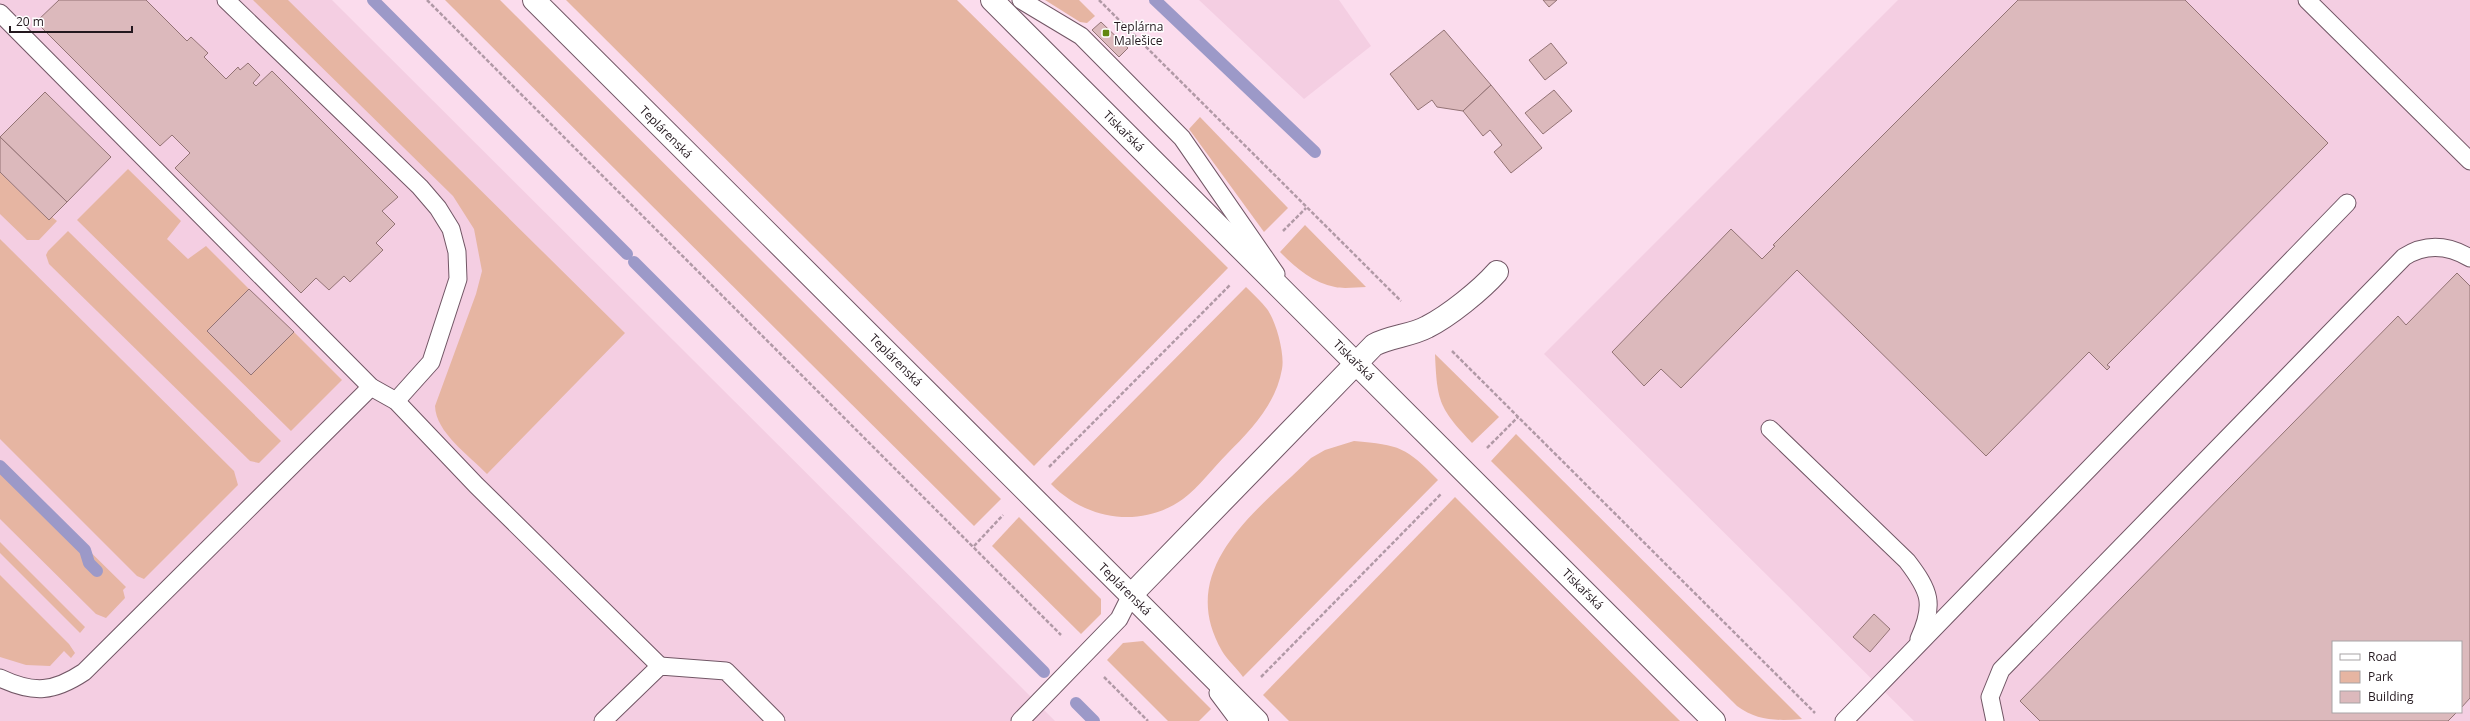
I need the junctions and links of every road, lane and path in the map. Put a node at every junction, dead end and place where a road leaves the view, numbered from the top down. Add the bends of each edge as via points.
1 (226, 0) edge
2 (427, 0) edge
3 (534, 0) edge
4 (992, 0) edge
5 (1021, 0) edge
6 (1099, 0) edge
7 (2307, 0) edge
8 (0, 13) edge
9 (2470, 161) edge
10 (2347, 203) dead end
11 (1306, 208) junction
12 (1278, 236) dead end
13 (2470, 258) edge
14 (1497, 272) dead end
15 (1232, 283) dead end
16 (1297, 304) junction
17 (1428, 327) junction
18 (1356, 363) junction
19 (370, 387) junction
20 (396, 401) junction
21 (1518, 417) junction
22 (1770, 429) dead end
23 (1482, 453) dead end
24 (1043, 473) dead end
25 (1441, 493) dead end
26 (1004, 513) dead end
27 (974, 546) junction
28 (1131, 595) junction
29 (1066, 640) dead end
30 (1916, 647) junction
31 (1194, 658) junction
32 (660, 666) junction
33 (1098, 671) dead end
34 (0, 678) edge
35 (1260, 678) dead end
36 (1817, 715) dead end
37 (603, 721) edge
38 (776, 721) edge
39 (1020, 721) edge
40 (1148, 721) edge
41 (1239, 721) edge
42 (1257, 721) edge
43 (1714, 721) edge
44 (1844, 721) edge
45 (1995, 721) edge

1 - 20 lane via 420,188 438,208 451,229 457,252 458,279 431,362
2 - 27 path
3 - 28 street, Teplárenská
4 - 16 street, Tiskařská
5 - 16 lane via 1081,36 1182,138
6 - 11 path
7 - 9 lane
8 - 19 lane
10 - 30 lane
11 - 12 path
11 - 17 path
13 - 45 lane via 2443,247 2415,250 2404,257 2001,670 1990,697
14 - 17 street via 1485,286
15 - 24 path
16 - 18 street, Tiskařská
17 - 18 street via 1384,340 1374,345
17 - 21 path
18 - 28 street
18 - 43 street, Tiskařská
19 - 20 lane
19 - 34 lane via 84,672 65,685 43,689 15,685
20 - 32 lane via 476,485
21 - 23 path
21 - 36 path
22 - 30 lane via 1907,561 1921,579 1930,601 1929,613
25 - 35 path
26 - 27 path
27 - 29 path
28 - 31 street, Teplárenská
28 - 39 lane via 1119,619
30 - 44 lane
31 - 41 lane
31 - 42 street, Teplárenská
32 - 37 lane
32 - 38 lane via 726,672
33 - 40 path

